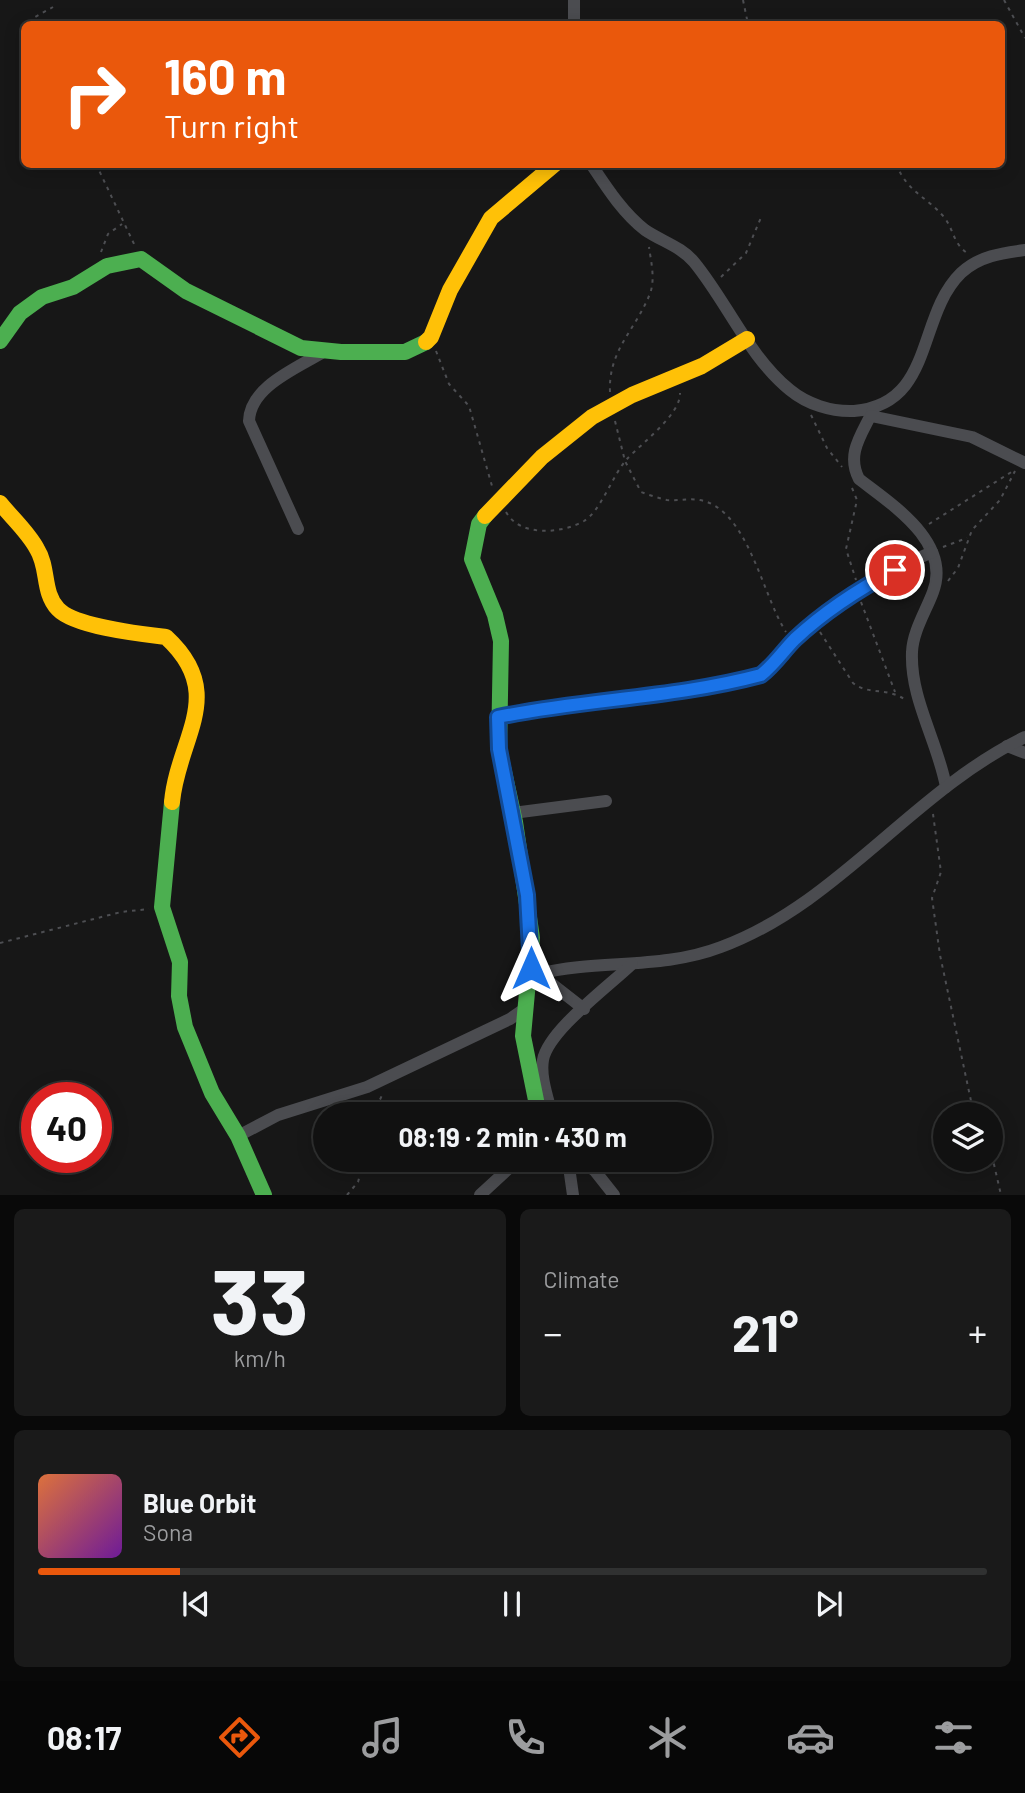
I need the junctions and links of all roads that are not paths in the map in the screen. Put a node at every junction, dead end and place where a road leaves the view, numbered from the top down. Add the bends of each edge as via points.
1 (573, 0) edge
2 (575, 21) edge
3 (550, 168) edge
4 (594, 168) edge
5 (1025, 250) edge
6 (747, 339) junction
7 (0, 341) edge
8 (325, 351) junction
9 (873, 412) junction
10 (1025, 463) edge
11 (0, 503) edge
12 (298, 529) dead end
13 (932, 552) junction
14 (498, 717) junction
15 (1025, 737) edge
16 (1007, 746) junction
17 (1025, 753) edge
18 (946, 787) junction
19 (606, 801) dead end
20 (513, 813) junction
21 (632, 964) junction
22 (535, 971) junction
23 (584, 1009) junction
24 (523, 1010) junction
25 (536, 1102) edge
26 (549, 1102) edge
27 (238, 1136) junction
28 (505, 1172) edge
29 (570, 1172) edge
30 (596, 1172) edge
31 (264, 1195) edge
32 (480, 1195) edge
33 (573, 1195) edge
34 (614, 1195) edge

1 - 2 street
3 - 8 street via 491,218 450,290 431,337 422,346 405,352
4 - 6 street via 632,218 688,255
5 - 9 street via 981,258 953,282 908,382
6 - 9 street via 788,388 806,401
6 - 14 street via 678,378 612,405 542,457 480,524 472,559 501,641
7 - 8 street via 27,306 42,297 73,287 107,266 141,259 208,303 301,348
8 - 12 street via 261,391 249,407 248,421
9 - 10 street via 972,436
9 - 13 street via 857,440 854,470 919,530
11 - 27 street via 37,548 45,566 47,591 58,609 118,631 166,638 197,687 199,700 173,786 162,907 180,962 179,996 185,1027 212,1093
13 - 14 street via 859,589 793,641 761,675 654,696 587,701
13 - 18 street via 935,588 915,634 912,653 923,716
14 - 20 street via 499,749
15 - 16 street
16 - 17 street
16 - 18 street
18 - 21 street via 772,923 688,958
19 - 20 street
20 - 22 street
21 - 22 street
21 - 23 street
22 - 23 street
22 - 24 street
23 - 26 street via 559,1030 545,1053
24 - 25 street via 526,1062
24 - 27 street via 391,1076 278,1115
27 - 31 street
28 - 32 street
29 - 33 street
30 - 34 street

